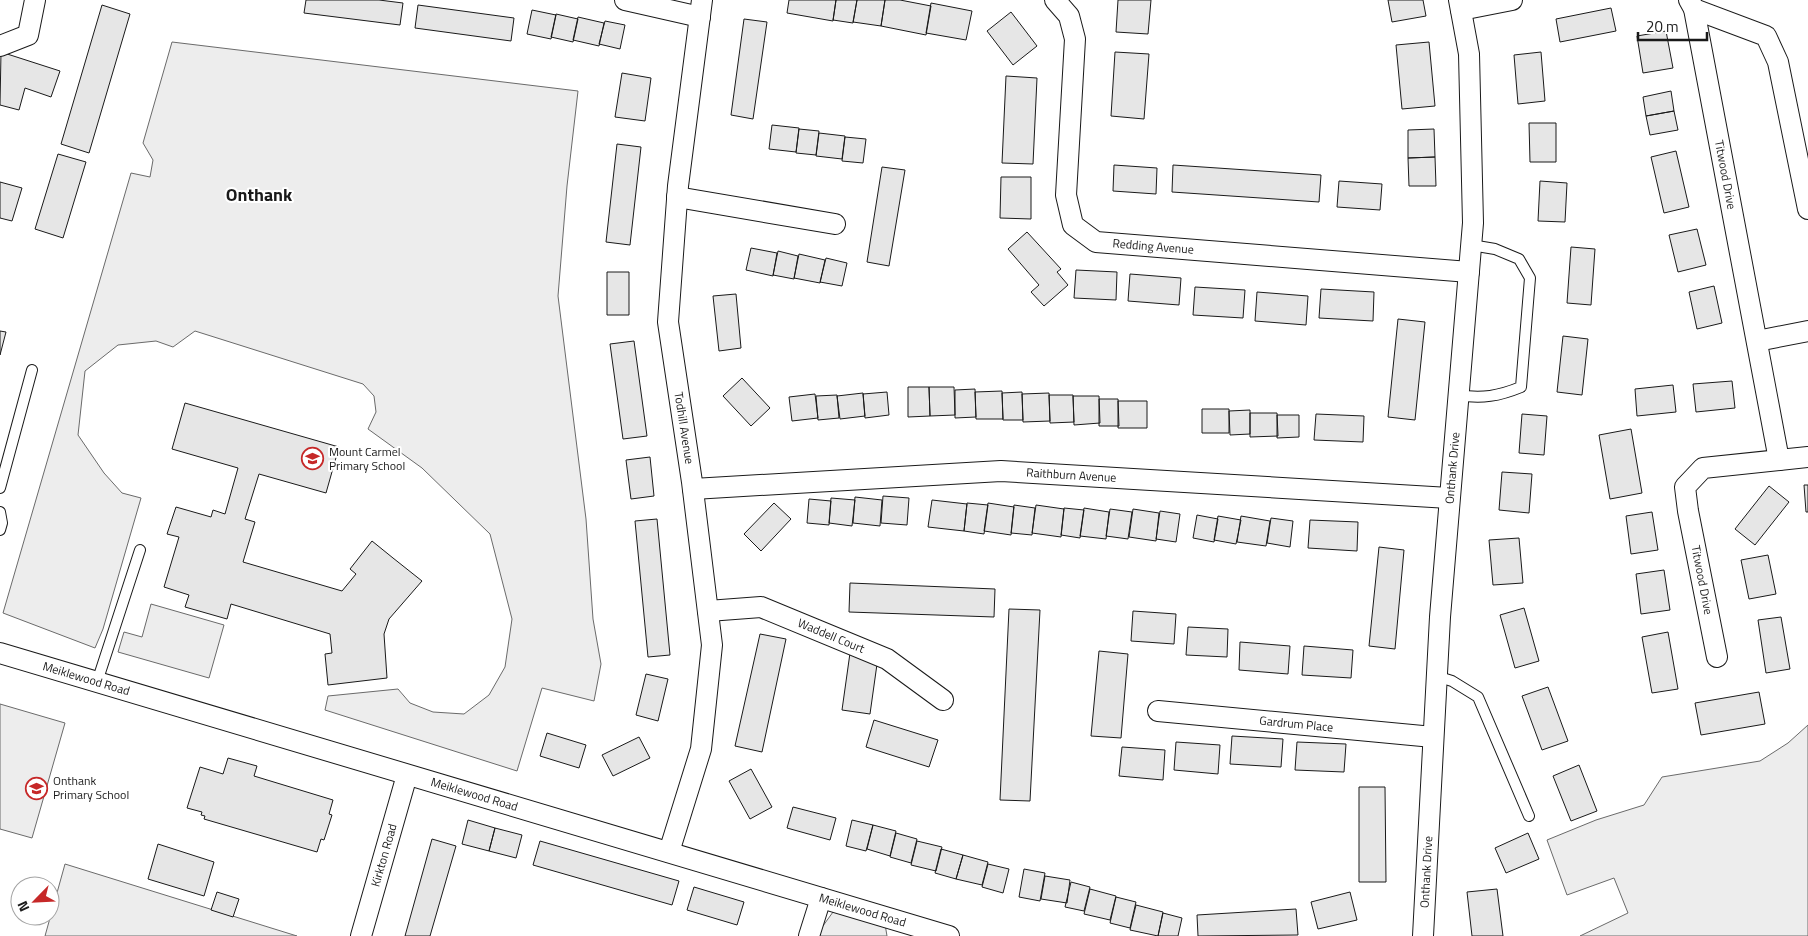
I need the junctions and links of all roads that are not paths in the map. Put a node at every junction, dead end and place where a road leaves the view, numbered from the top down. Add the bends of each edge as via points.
1 (35, 0) edge
2 (625, 0) edge
3 (1055, 0) edge
4 (1512, 0) edge
5 (1691, 4) edge
6 (1460, 5) edge
7 (701, 8) edge
8 (0, 46) edge
9 (677, 197) junction
10 (1808, 208) edge
11 (835, 224) dead end
12 (1471, 245) junction
13 (1469, 272) junction
14 (1808, 331) edge
15 (1757, 341) junction
16 (32, 370) dead end
17 (1458, 395) junction
18 (1808, 457) edge
19 (1779, 460) junction
20 (0, 488) edge
21 (693, 490) junction
22 (1449, 498) junction
23 (0, 512) edge
24 (0, 530) edge
25 (140, 550) dead end
26 (708, 611) junction
27 (0, 653) edge
28 (1717, 657) dead end
29 (1436, 676) junction
30 (97, 682) junction
31 (943, 700) dead end
32 (1158, 712) dead end
33 (1433, 737) junction
34 (407, 775) junction
35 (1529, 816) dead end
36 (669, 852) junction
37 (821, 898) junction
38 (905, 930) edge
39 (361, 936) edge
40 (809, 936) edge
41 (949, 936) edge
42 (1422, 936) edge

1 - 8 street via 28,35
2 - 7 street
3 - 13 street, Redding Avenue via 1069,16 1075,40 1066,196 1073,225 1096,242
4 - 6 street
5 - 10 street, Titwood Drive via 1766,36 1778,62
5 - 15 street, Titwood Drive
6 - 12 street, Onthank Drive via 1470,54
7 - 9 street, Todhill Avenue
9 - 11 street
9 - 21 street, Todhill Avenue via 668,322
12 - 13 street, Onthank Drive
12 - 17 lane via 1495,249 1520,259 1530,278 1521,387 1502,395
13 - 17 street, Onthank Drive
14 - 15 street
15 - 19 street, Titwood Drive
16 - 20 lane
17 - 22 street, Onthank Drive
18 - 19 street, Titwood Drive
19 - 28 street, Titwood Drive via 1703,468 1685,487
21 - 22 street, Raithburn Avenue via 1001,471
21 - 26 street, Todhill Avenue
22 - 29 street, Onthank Drive
23 - 24 lane
25 - 30 lane
26 - 31 street, Waddell Court via 761,607 887,659
26 - 36 street, Todhill Avenue via 712,644 701,749
27 - 30 street, Meiklewood Road
29 - 33 street, Onthank Drive
29 - 35 lane via 1452,681 1478,697
30 - 34 street, Meiklewood Road
32 - 33 street, Gardrum Place
33 - 42 street, Onthank Drive
34 - 36 street, Meiklewood Road
34 - 39 street, Kirkton Road
36 - 37 street, Meiklewood Road
37 - 38 street, Meiklewood Road
37 - 40 street
38 - 41 street, Meiklewood Road

